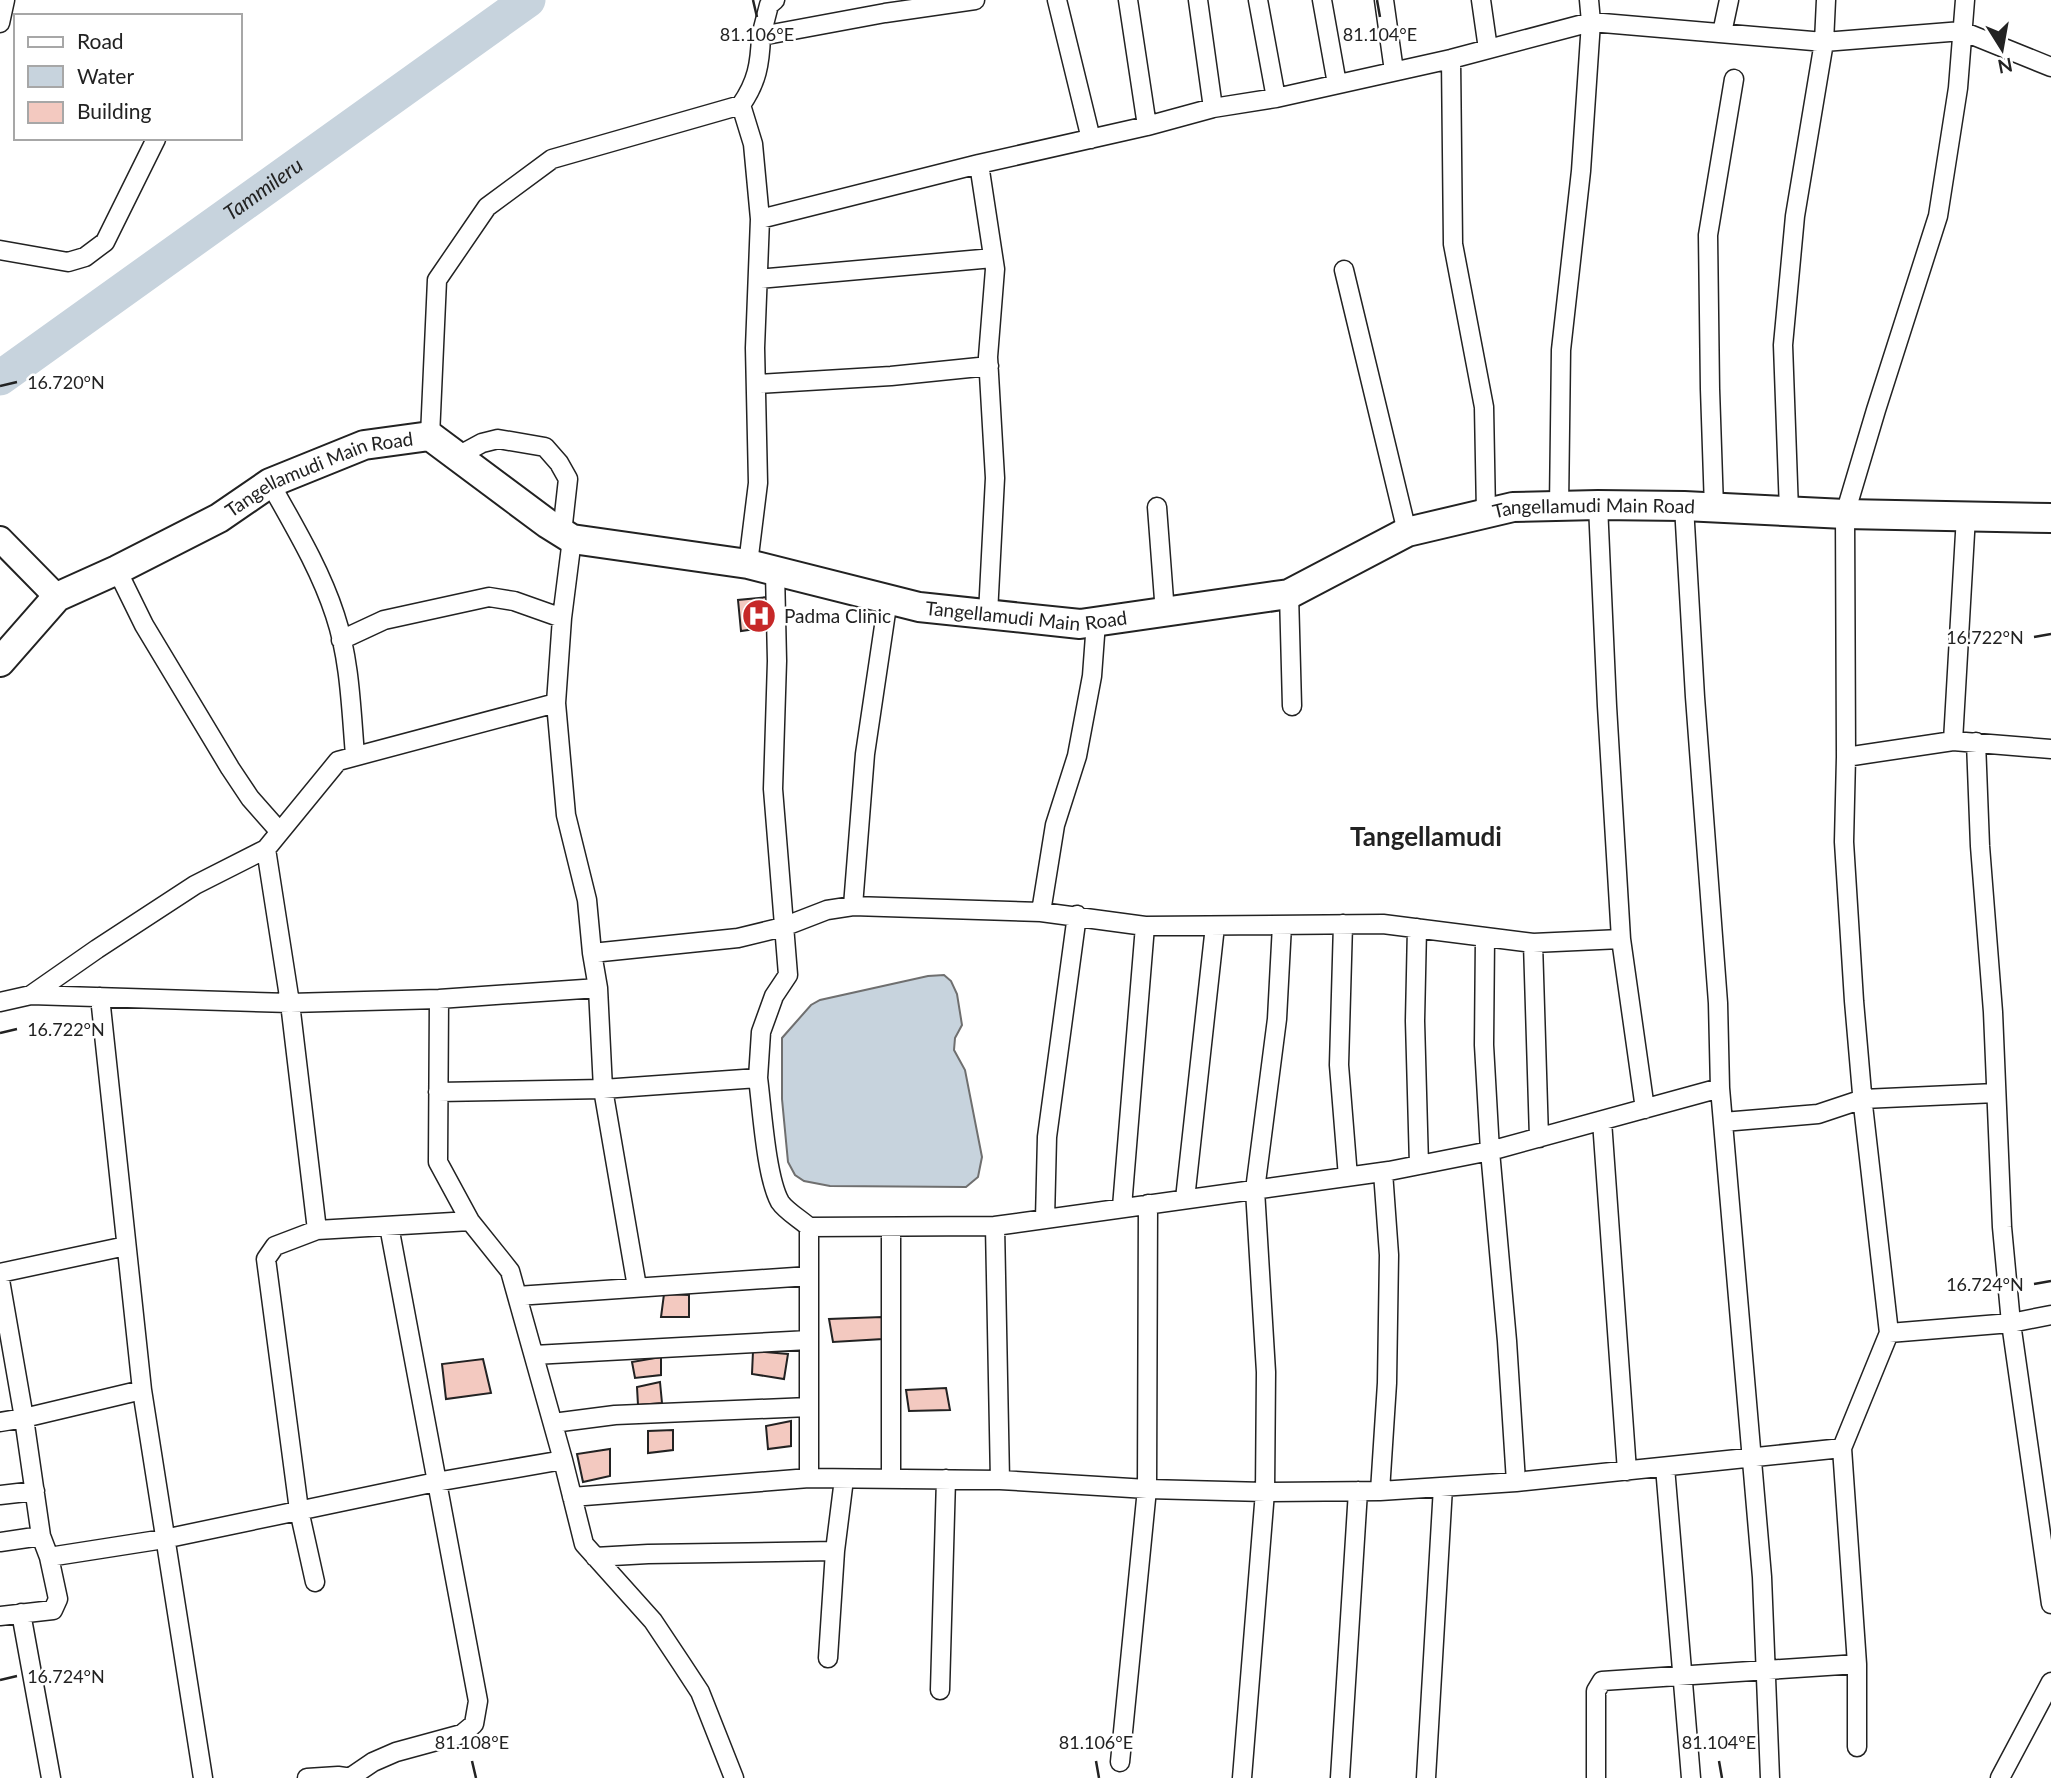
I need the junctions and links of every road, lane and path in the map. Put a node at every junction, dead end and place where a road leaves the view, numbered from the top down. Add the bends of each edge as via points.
1 (5, 0) edge
2 (775, 0) edge
3 (975, 0) edge
4 (1057, 0) edge
5 (1128, 0) edge
6 (1198, 0) edge
7 (1258, 0) edge
8 (1322, 0) edge
9 (1384, 0) edge
10 (1481, 0) edge
11 (1589, 0) edge
12 (1728, 0) edge
13 (1826, 0) edge
14 (1965, 0) edge
15 (1591, 22) junction
16 (0, 23) edge
17 (1962, 31) junction
18 (1723, 33) junction
19 (761, 36) junction
20 (1824, 42) junction
21 (1488, 49) junction
22 (1451, 59) junction
23 (2051, 67) edge
24 (1394, 71) junction
25 (1734, 79) dead end
26 (1337, 84) junction
27 (1276, 98) junction
28 (741, 105) junction
29 (1213, 108) junction
30 (1147, 126) junction
31 (1091, 139) junction
32 (156, 140) edge
33 (979, 164) junction
34 (760, 219) junction
35 (0, 250) edge
36 (993, 258) junction
37 (1344, 270) dead end
38 (758, 279) junction
39 (989, 366) junction
40 (756, 384) junction
41 (430, 436) junction
42 (458, 456) junction
43 (270, 483) junction
44 (1598, 505) junction
45 (1684, 506) junction
46 (1157, 507) dead end
47 (1559, 507) junction
48 (1714, 508) junction
49 (1790, 511) junction
50 (1486, 513) junction
51 (1845, 514) junction
52 (1966, 516) junction
53 (2051, 518) edge
54 (1407, 532) junction
55 (567, 536) junction
56 (0, 539) edge
57 (762, 568) junction
58 (117, 569) junction
59 (49, 588) junction
60 (1289, 594) junction
61 (888, 599) junction
62 (1165, 612) junction
63 (988, 614) junction
64 (562, 618) junction
65 (1096, 622) junction
66 (341, 640) junction
67 (0, 662) edge
68 (556, 703) junction
69 (1292, 706) dead end
70 (1953, 741) junction
71 (1976, 742) junction
72 (2051, 749) edge
73 (355, 755) junction
74 (1846, 757) junction
75 (280, 832) junction
76 (266, 849) junction
77 (853, 906) junction
78 (1041, 912) junction
79 (1077, 915) junction
80 (1343, 924) junction
81 (1282, 925) junction
82 (1145, 926) junction
83 (1215, 926) junction
84 (783, 927) junction
85 (1417, 928) junction
86 (1485, 937) junction
87 (1622, 939) junction
88 (1533, 943) junction
89 (592, 953) junction
90 (598, 988) junction
91 (31, 995) junction
92 (100, 997) junction
93 (439, 999) junction
94 (0, 1002) edge
95 (290, 1003) junction
96 (758, 1078) junction
97 (1720, 1088) junction
98 (603, 1089) junction
99 (438, 1092) junction
100 (1996, 1093) junction
101 (1863, 1099) junction
102 (1645, 1109) junction
103 (1602, 1121) junction
104 (1723, 1122) junction
105 (1539, 1138) junction
106 (1490, 1151) junction
107 (1419, 1165) junction
108 (1383, 1172) junction
109 (1348, 1177) junction
110 (1255, 1190) junction
111 (1185, 1199) junction
112 (1148, 1204) junction
113 (1122, 1207) junction
114 (1045, 1219) junction
115 (470, 1220) junction
116 (389, 1226) junction
117 (995, 1226) junction
118 (809, 1227) junction
119 (891, 1227) junction
120 (317, 1230) junction
121 (126, 1246) junction
122 (0, 1273) edge
123 (809, 1276) junction
124 (0, 1280) edge
125 (637, 1287) junction
126 (517, 1296) junction
127 (2051, 1315) edge
128 (2011, 1323) junction
129 (1889, 1333) junction
130 (809, 1340) junction
131 (534, 1355) junction
132 (142, 1390) junction
133 (809, 1407) junction
134 (24, 1419) junction
135 (0, 1422) edge
136 (553, 1423) junction
137 (1842, 1448) junction
138 (1752, 1457) junction
139 (563, 1460) junction
140 (1665, 1467) junction
141 (1627, 1471) junction
142 (809, 1478) junction
143 (844, 1479) junction
144 (891, 1479) junction
145 (946, 1479) junction
146 (1000, 1480) junction
147 (436, 1482) junction
148 (1516, 1482) junction
149 (1443, 1487) junction
150 (1147, 1489) junction
151 (35, 1490) junction
152 (1380, 1491) junction
153 (1265, 1492) junction
154 (1358, 1492) junction
155 (0, 1495) edge
156 (572, 1497) junction
157 (299, 1510) junction
158 (41, 1536) junction
159 (164, 1539) junction
160 (0, 1542) edge
161 (835, 1551) junction
162 (49, 1557) junction
163 (595, 1557) junction
164 (315, 1582) dead end
165 (2051, 1604) edge
166 (21, 1613) junction
167 (0, 1616) edge
168 (828, 1658) dead end
169 (1857, 1664) junction
170 (1766, 1671) junction
171 (1683, 1676) junction
172 (2051, 1682) edge
173 (940, 1689) dead end
174 (1857, 1747) dead end
175 (1120, 1762) dead end
176 (51, 1778) edge
177 (204, 1778) edge
178 (307, 1778) edge
179 (352, 1778) edge
180 (734, 1778) edge
181 (1242, 1778) edge
182 (1340, 1778) edge
183 (1426, 1778) edge
184 (1596, 1778) edge
185 (1691, 1778) edge
186 (1770, 1778) edge
187 (2000, 1778) edge

1 - 16 street
2 - 19 street via 769,5
3 - 19 street
4 - 31 street
5 - 30 street
6 - 29 street
7 - 27 street
8 - 26 street
9 - 24 street
10 - 21 street
11 - 15 street
12 - 18 street
13 - 20 street
14 - 17 street
15 - 18 street
15 - 21 street
15 - 47 street via 1581,171 1561,350
17 - 20 street
17 - 23 street
17 - 51 street via 1938,216
18 - 20 street
19 - 28 street via 752,90
20 - 49 street via 1796,216 1783,345
21 - 22 street
22 - 24 street
22 - 50 street via 1453,244 1484,407
24 - 26 street
25 - 48 street via 1708,235
26 - 27 street
27 - 29 street
28 - 34 street via 753,144
28 - 41 street via 552,159 487,207 437,280
29 - 30 street
30 - 31 street
31 - 33 street
32 - 35 street via 105,242 85,257 68,262
33 - 34 street
33 - 36 street
34 - 38 street
36 - 38 street
36 - 39 street
37 - 54 street
38 - 40 street
39 - 40 street
39 - 63 street via 995,478
40 - 57 street
41 - 42 main road, Tangellamudi Main Road
41 - 43 main road, Tangellamudi Main Road via 364,445
42 - 55 main road, Tangellamudi Main Road
42 - 55 street via 498,439 545,447 568,479
43 - 58 main road, Tangellamudi Main Road via 219,518
43 - 66 street via 303,540
44 - 45 main road, Tangellamudi Main Road
44 - 47 main road, Tangellamudi Main Road
44 - 87 street
45 - 48 main road, Tangellamudi Main Road
45 - 97 street
46 - 62 street
47 - 50 main road, Tangellamudi Main Road via 1513,507
48 - 49 main road, Tangellamudi Main Road
49 - 51 main road, Tangellamudi Main Road
50 - 54 main road, Tangellamudi Main Road
51 - 52 main road, Tangellamudi Main Road
51 - 74 street
52 - 53 main road, Tangellamudi Main Road
52 - 70 street
54 - 60 main road, Tangellamudi Main Road
55 - 57 main road, Tangellamudi Main Road
55 - 64 street
56 - 59 main road
57 - 61 main road, Tangellamudi Main Road
57 - 84 street via 777,660 773,789
58 - 59 main road, Tangellamudi Main Road
58 - 75 street via 144,625 230,768
59 - 67 main road
60 - 62 main road, Tangellamudi Main Road
60 - 69 street
61 - 63 main road, Tangellamudi Main Road
61 - 77 street via 865,754
62 - 65 main road, Tangellamudi Main Road
63 - 65 main road, Tangellamudi Main Road
64 - 66 street via 489,597 384,621
64 - 68 street
65 - 78 street via 1092,676 1079,743 1055,825
66 - 73 street via 349,674
68 - 73 street
68 - 89 street via 566,815 587,900
70 - 71 street
70 - 74 street
71 - 72 street
71 - 100 street
73 - 75 street via 338,761
74 - 101 street via 1844,842
75 - 76 street
76 - 91 street via 195,885
76 - 95 street
77 - 78 street
77 - 84 street via 827,909
78 - 79 street
79 - 82 street
79 - 114 street via 1047,1137
80 - 81 street
80 - 85 street
80 - 109 street via 1339,1065
81 - 83 street
81 - 110 street via 1277,1019
82 - 83 street
82 - 113 street
83 - 111 street
84 - 89 street via 738,938
84 - 96 street via 788,975 774,996 761,1032
85 - 86 street
85 - 107 street
86 - 88 street
86 - 106 street via 1484,1045
87 - 88 street
87 - 102 street
88 - 105 street
89 - 90 street
90 - 93 street
90 - 98 street
91 - 92 street
91 - 94 street
92 - 95 street
92 - 121 street
93 - 95 street
93 - 99 street
95 - 120 street
96 - 98 street
96 - 118 street via 775,1189 781,1203
97 - 102 street
97 - 104 street
98 - 99 street
98 - 125 street
99 - 115 street via 438,1162
100 - 101 street
100 - 128 street
101 - 104 street via 1818,1114
101 - 129 street
102 - 103 street
103 - 105 street
103 - 141 street
104 - 138 street
105 - 106 street
106 - 107 street
106 - 148 street
107 - 108 street
108 - 109 street
108 - 152 street via 1389,1255
109 - 110 street
110 - 111 street
110 - 153 street via 1266,1372
111 - 112 street
112 - 113 street
112 - 150 street
113 - 114 street
114 - 117 street
115 - 116 street
115 - 126 street via 510,1271
116 - 120 street
116 - 147 street
117 - 119 street
117 - 146 street
118 - 119 street
118 - 123 street
119 - 144 street
120 - 157 street via 275,1246 266,1259
121 - 122 street
121 - 132 street
123 - 125 street
123 - 130 street
124 - 134 street
125 - 126 street
126 - 131 street
127 - 128 street
128 - 129 street
128 - 165 street
129 - 137 street
130 - 131 street
130 - 133 street
131 - 136 street
132 - 134 street
132 - 159 street
133 - 136 street via 615,1415
133 - 142 street
134 - 135 street
134 - 151 street
136 - 139 street
137 - 138 street
137 - 169 street
138 - 140 street
138 - 170 street
139 - 147 street
139 - 156 street
140 - 141 street
140 - 171 street
141 - 148 street
142 - 143 street
142 - 156 street
143 - 144 street
143 - 161 street
144 - 145 street
145 - 146 street
145 - 173 street
146 - 150 street
147 - 157 street
147 - 179 street via 478,1701 474,1724 462,1734 373,1762
148 - 149 street
149 - 152 street
149 - 183 street
150 - 153 street
150 - 175 street
151 - 155 street
151 - 158 street
152 - 154 street
153 - 154 street
153 - 181 street
154 - 182 street
156 - 163 street via 584,1544
157 - 159 street
157 - 164 street
158 - 160 street
158 - 162 street
159 - 162 street
159 - 177 street
161 - 163 street
161 - 168 street
162 - 166 street via 56,1606
163 - 180 street via 653,1621 700,1692
166 - 167 street
166 - 176 street
169 - 170 street
169 - 174 street
170 - 171 street
170 - 186 street
171 - 184 street via 1602,1681 1597,1687
171 - 185 street
172 - 187 street
178 - 179 street

